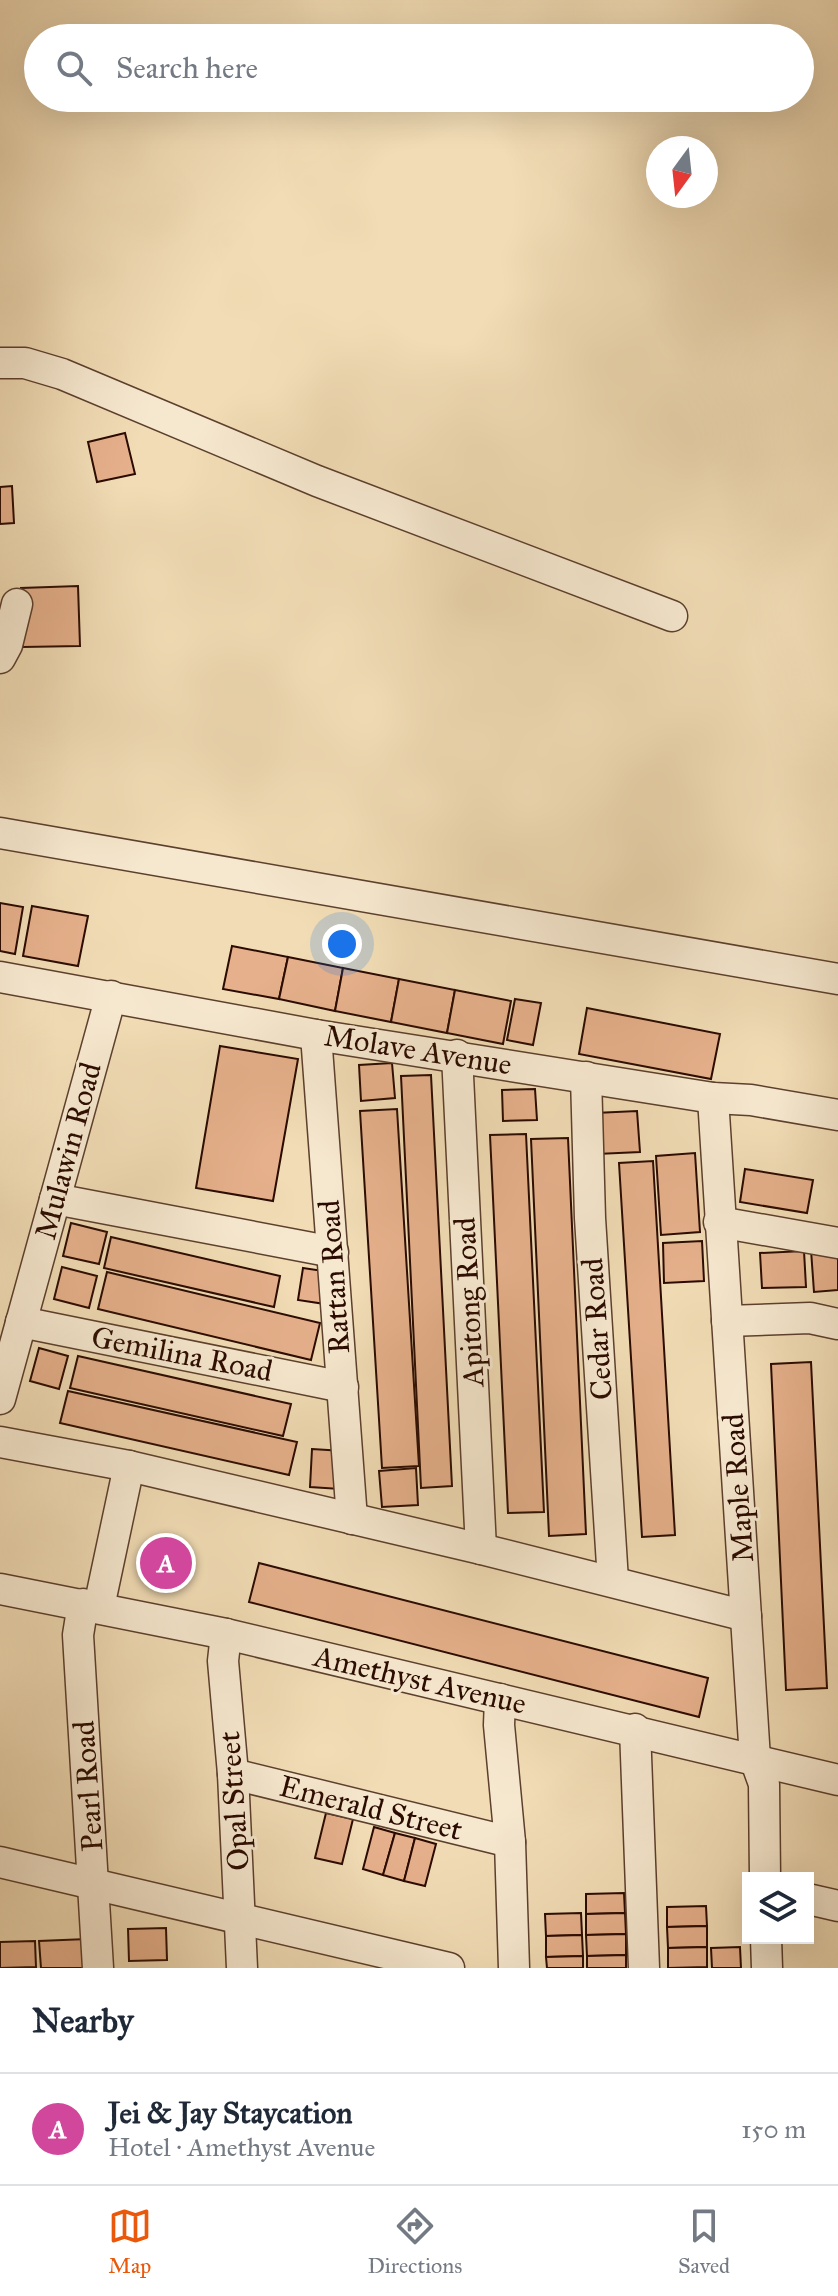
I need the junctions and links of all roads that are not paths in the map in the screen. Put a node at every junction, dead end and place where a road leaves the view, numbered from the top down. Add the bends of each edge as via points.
1 (0, 363) edge
2 (17, 604) dead end
3 (672, 616) dead end
4 (0, 658) edge
5 (0, 833) edge
6 (0, 977) edge
7 (838, 979) edge
8 (111, 996) junction
9 (316, 1035) junction
10 (457, 1055) junction
11 (586, 1077) junction
12 (713, 1098) junction
13 (838, 1115) edge
14 (55, 1199) junction
15 (719, 1222) junction
16 (838, 1243) edge
17 (333, 1252) junction
18 (727, 1321) junction
19 (21, 1322) junction
20 (838, 1324) edge
21 (343, 1387) junction
22 (0, 1399) edge
23 (0, 1442) edge
24 (129, 1466) junction
25 (352, 1519) junction
26 (481, 1549) junction
27 (613, 1581) junction
28 (0, 1589) edge
29 (91, 1605) junction
30 (746, 1616) junction
31 (226, 1634) junction
32 (500, 1699) junction
33 (635, 1729) junction
34 (755, 1759) junction
35 (233, 1774) junction
36 (838, 1780) edge
37 (510, 1842) junction
38 (0, 1862) edge
39 (765, 1872) edge
40 (95, 1883) junction
41 (814, 1900) edge
42 (838, 1906) edge
43 (241, 1919) junction
44 (766, 1944) edge
45 (376, 1959) edge
46 (98, 1968) edge
47 (242, 1968) edge
48 (449, 1968) edge
49 (514, 1968) edge
50 (644, 1968) edge
51 (767, 1968) edge

1 - 3 street via 25,363 62,374 317,481
2 - 4 street
5 - 7 street
6 - 8 street, Molave Avenue
8 - 9 street, Molave Avenue
8 - 14 street, Mulawin Road
9 - 10 street, Molave Avenue
9 - 17 street, Rattan Road
10 - 11 street, Molave Avenue
10 - 26 street, Apitong Road
11 - 12 street, Molave Avenue
11 - 27 street, Cedar Road
12 - 13 street, Molave Avenue
12 - 15 street, Maple Road
14 - 17 street
14 - 19 street, Mulawin Road
15 - 16 street
15 - 18 street, Maple Road
17 - 21 street, Rattan Road
18 - 20 street via 810,1318
18 - 30 street, Maple Road
19 - 21 street, Gemilina Road
19 - 22 street, Mulawin Road
21 - 25 street, Rattan Road
23 - 24 street
24 - 25 street
24 - 29 street, Pearl Road
25 - 26 street
26 - 27 street
27 - 30 street
28 - 29 street, Amethyst Avenue
29 - 31 street, Amethyst Avenue
29 - 40 street, Pearl Road via 78,1635
30 - 34 street, Maple Road
31 - 32 street, Amethyst Avenue
31 - 35 street, Opal Street via 223,1661
32 - 33 street, Amethyst Avenue
32 - 37 street
33 - 34 street, Amethyst Avenue
33 - 50 street
34 - 36 street, Amethyst Avenue
34 - 39 street, Maple Road via 764,1784
35 - 37 street, Emerald Street
35 - 43 street, Opal Street
37 - 49 street
38 - 40 street
40 - 43 street
40 - 46 street, Pearl Road
41 - 42 street
43 - 45 street
43 - 47 street, Opal Street
44 - 51 street
45 - 48 street

